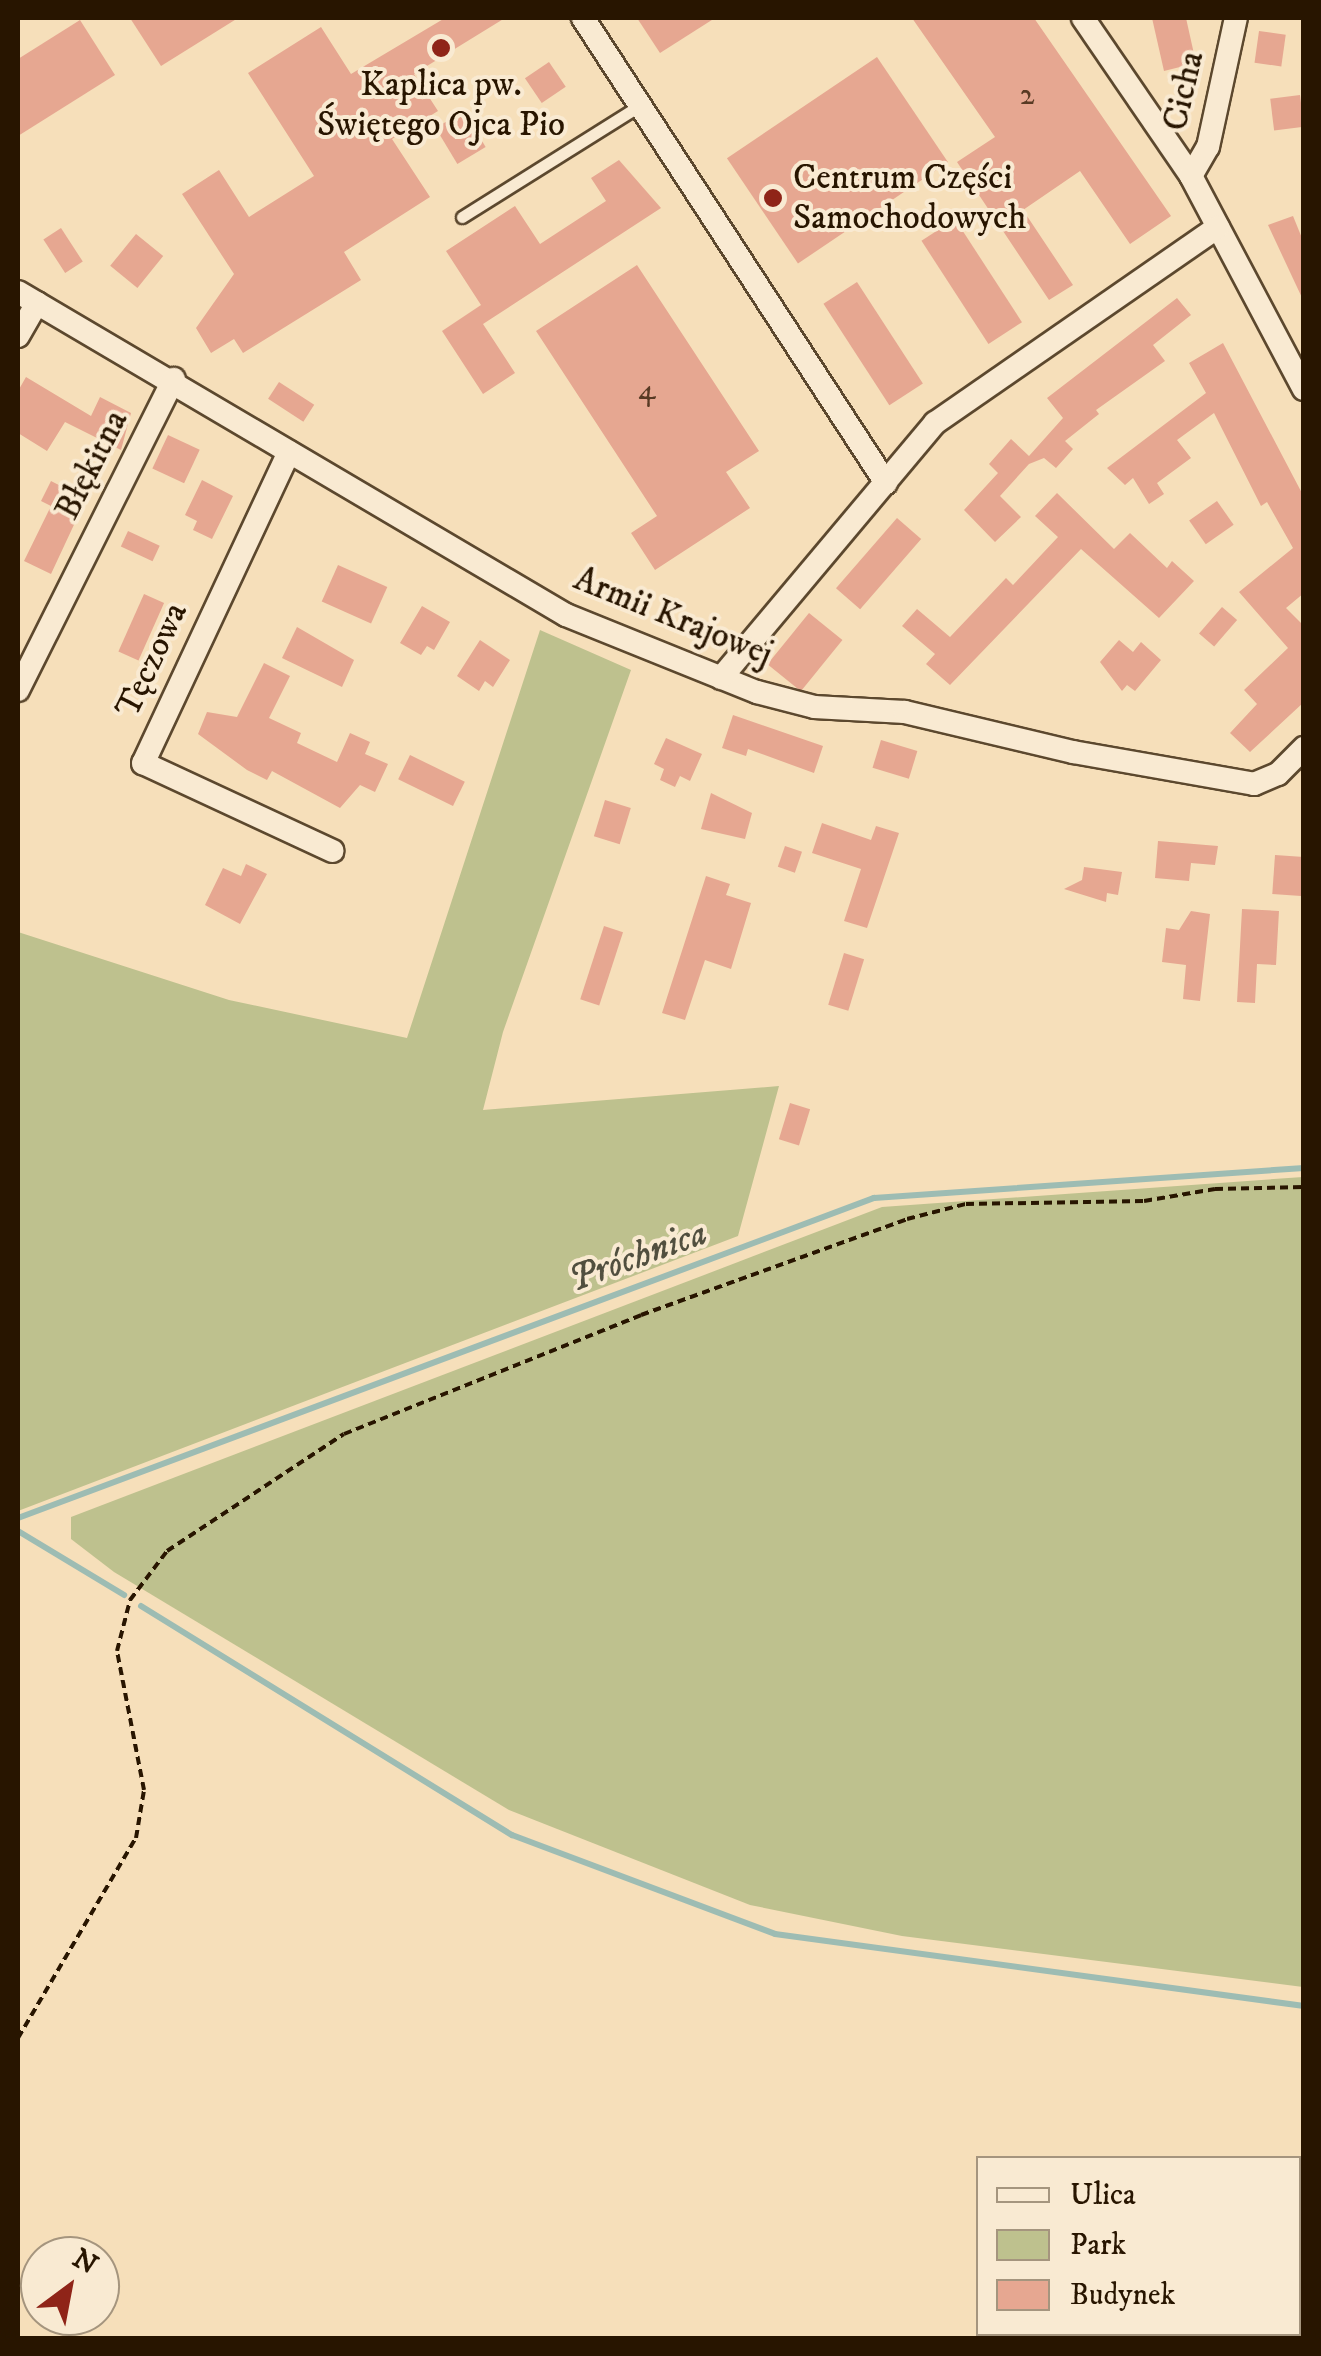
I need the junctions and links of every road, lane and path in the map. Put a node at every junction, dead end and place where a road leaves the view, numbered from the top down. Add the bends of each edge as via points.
1 (583, 18) edge
2 (1083, 18) edge
3 (1236, 18) edge
4 (639, 106) junction
5 (1191, 176) junction
6 (462, 218) dead end
7 (1218, 227) junction
8 (28, 298) edge
9 (18, 336) edge
10 (174, 379) junction
11 (1304, 389) edge
12 (289, 452) junction
13 (886, 483) junction
14 (721, 678) junction
15 (18, 690) edge
16 (1304, 748) edge
17 (332, 851) dead end
18 (1304, 1187) edge
19 (18, 2038) edge

1 - 4 street
2 - 5 street
3 - 5 street, Cicha via 1208,147
4 - 6 lane
4 - 13 street
5 - 7 street
7 - 11 street
7 - 13 street via 961,401
8 - 9 street
8 - 10 street, Armii Krajowej
10 - 12 street, Armii Krajowej
10 - 15 street, Błękitna
12 - 14 street, Armii Krajowej via 566,615
12 - 17 street, Tęczowa via 143,763
13 - 14 street
14 - 16 street, Armii Krajowej via 814,708 904,712 1073,752 1254,784 1278,774
18 - 19 path via 1215,1189 1144,1201 966,1204 907,1219 641,1315 344,1434 168,1552 130,1600 116,1650 144,1790 136,1838

